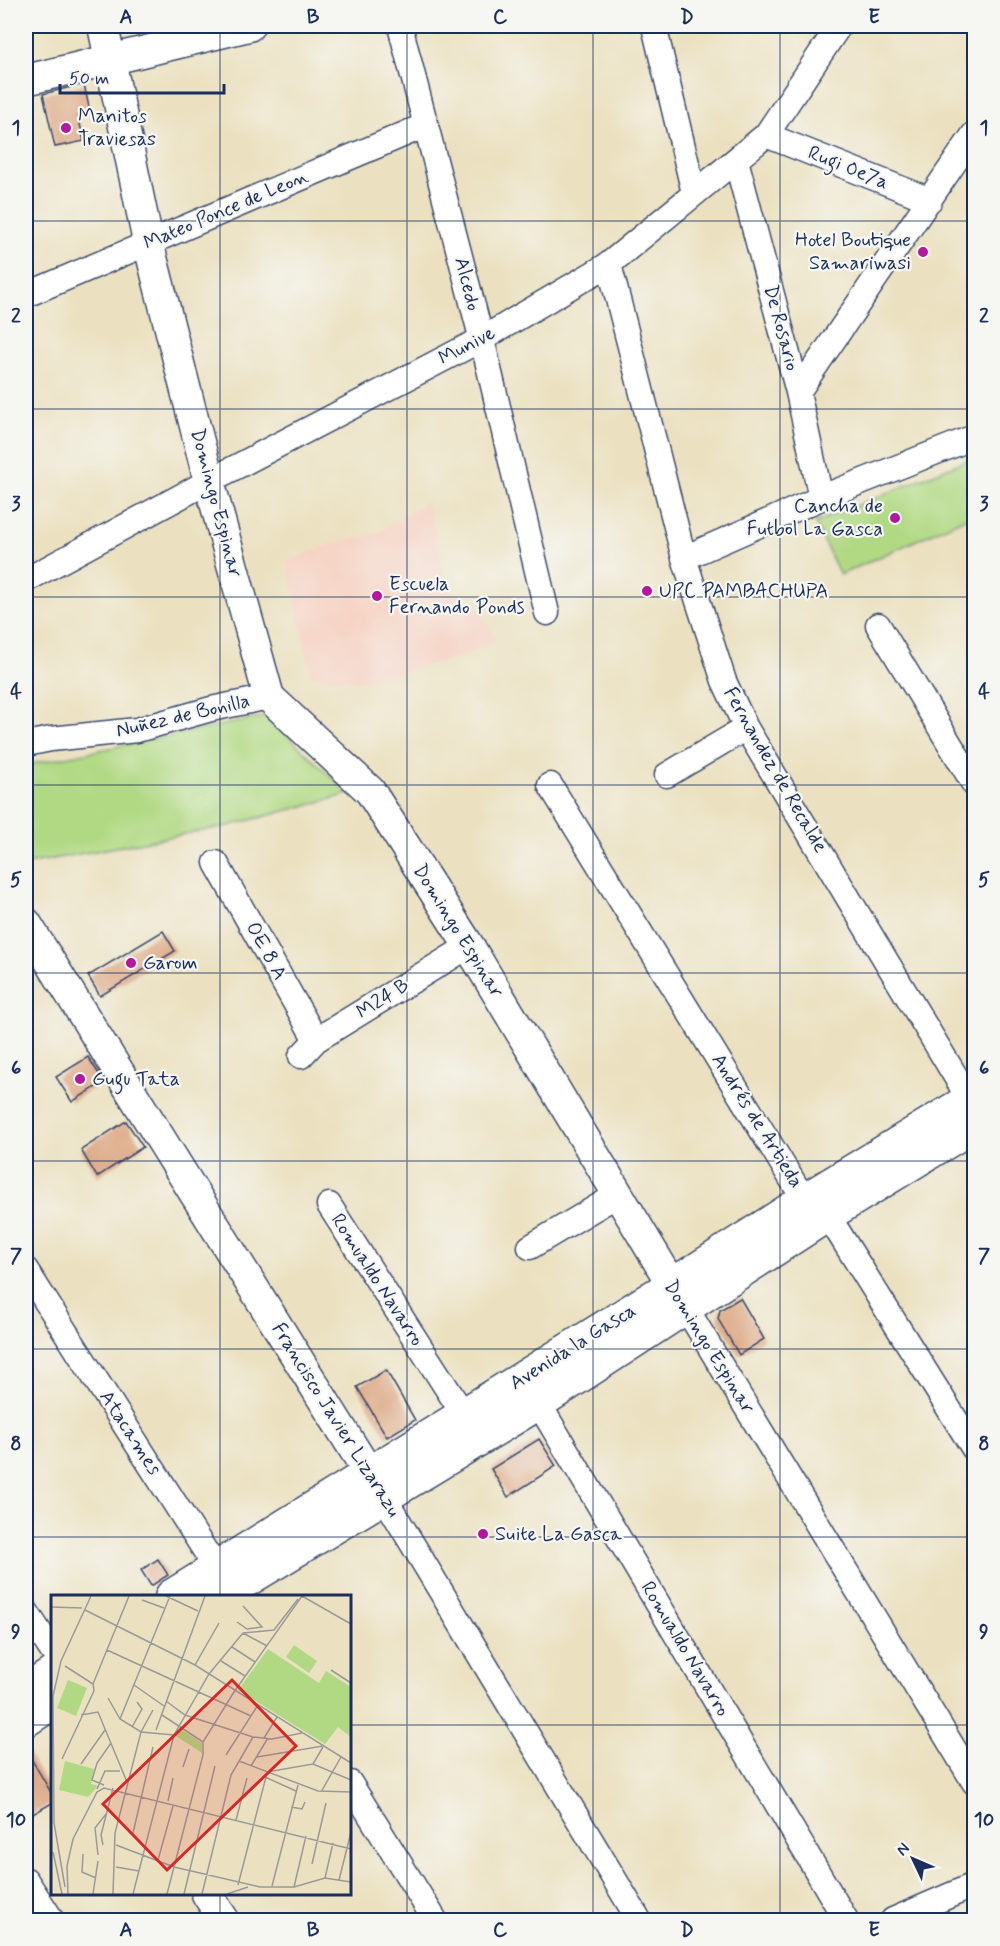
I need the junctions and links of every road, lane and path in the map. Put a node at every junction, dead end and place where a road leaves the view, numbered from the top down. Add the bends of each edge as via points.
1 (103, 26) edge
2 (249, 26) edge
3 (400, 26) edge
4 (654, 26) edge
5 (839, 26) edge
6 (110, 61) junction
7 (26, 80) edge
8 (426, 125) junction
9 (975, 134) edge
10 (766, 135) junction
11 (736, 160) junction
12 (694, 193) junction
13 (930, 200) junction
14 (148, 243) junction
15 (609, 264) junction
16 (26, 295) edge
17 (482, 339) junction
18 (798, 392) junction
19 (975, 437) edge
20 (209, 481) junction
21 (821, 498) junction
22 (684, 558) junction
23 (26, 580) edge
24 (547, 613) dead end
25 (878, 625) dead end
26 (269, 697) junction
27 (746, 728) junction
28 (26, 744) edge
29 (667, 775) dead end
30 (975, 784) edge
31 (550, 785) dead end
32 (216, 862) dead end
33 (26, 923) edge
34 (469, 946) junction
35 (308, 1048) joint
36 (973, 1107) edge
37 (617, 1195) junction
38 (329, 1205) dead end
39 (816, 1208) junction
40 (530, 1247) dead end
41 (26, 1270) edge
42 (679, 1297) junction
43 (531, 1390) junction
44 (464, 1415) junction
45 (975, 1449) edge
46 (377, 1485) junction
47 (225, 1588) edge
48 (179, 1595) edge
49 (26, 1611) edge
50 (51, 1649) edge
51 (51, 1675) edge
52 (26, 1691) edge
53 (51, 1704) edge
54 (26, 1720) edge
55 (975, 1782) edge
56 (351, 1785) edge
57 (26, 1880) edge
58 (975, 1886) edge
59 (208, 1895) edge
60 (52, 1920) edge
61 (224, 1920) edge
62 (435, 1920) edge
63 (639, 1920) edge
64 (846, 1920) edge
65 (893, 1920) edge

1 - 6 street, Domingo Espinar
2 - 6 street
3 - 8 street, Alcedo
4 - 12 street
5 - 10 street, Munive
6 - 7 street
6 - 14 street, Domingo Espinar
8 - 14 street, Mateo Ponce de Leon
8 - 17 street, Alcedo
9 - 13 street
10 - 11 street, Munive
10 - 13 street, Rugi Oe7a
11 - 12 street, Munive
11 - 18 street, De Rosario
12 - 15 street, Munive
13 - 18 street
14 - 16 street, Mateo Ponce de Leon
14 - 20 street, Domingo Espinar
15 - 17 street, Munive
15 - 22 street, Fernandez de Recalde
17 - 20 street, Munive
17 - 24 street, Alcedo
18 - 21 street, De Rosario
19 - 21 street
20 - 23 street, Munive
20 - 26 street, Domingo Espinar
21 - 22 street
22 - 27 street, Fernandez de Recalde via 724,681
25 - 30 street
26 - 28 street, Nuñez de Bonilla via 137,730
26 - 34 street, Domingo Espinar via 370,791
27 - 29 street
27 - 36 street, Fernandez de Recalde
31 - 39 street, Andrés de Artieda via 797,1188
32 - 35 street, OE 8 A
33 - 46 street, Francisco Javier Lizarazu
34 - 35 street, M24 B
34 - 37 street, Domingo Espinar
36 - 39 main road, Avenida la Gasca
37 - 40 street
37 - 42 street, Domingo Espinar
38 - 44 street, Romualdo Navarro
39 - 42 main road, Avenida la Gasca
39 - 45 street, Andrés de Artieda via 837,1230
41 - 47 street, Atacames
42 - 43 main road, Avenida la Gasca
42 - 55 street, Domingo Espinar
43 - 44 main road, Avenida la Gasca
43 - 46 main road, Avenida la Gasca
43 - 64 street, Romualdo Navarro
44 - 46 main road, Avenida la Gasca
46 - 47 main road, Avenida la Gasca
46 - 63 street, Francisco Javier Lizarazu
47 - 48 main road, Avenida la Gasca
49 - 50 street
51 - 52 main road
53 - 54 main road
56 - 62 street
57 - 60 street
58 - 65 street
59 - 61 street

